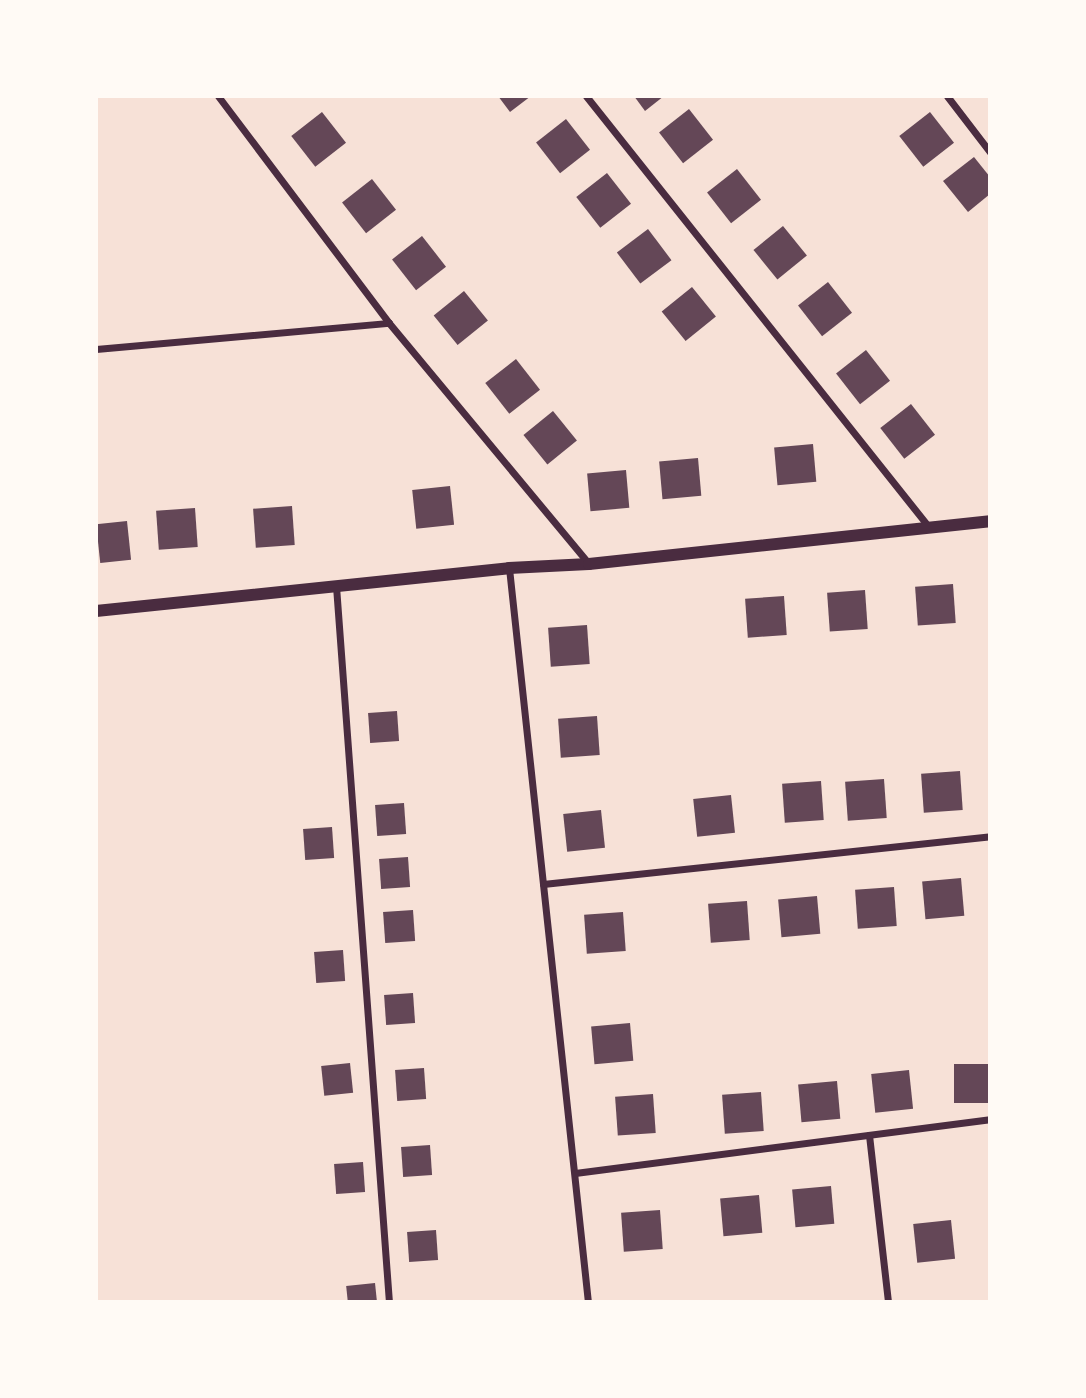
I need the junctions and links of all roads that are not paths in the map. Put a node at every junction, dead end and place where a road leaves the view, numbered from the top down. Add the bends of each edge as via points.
1 (218, 96) edge
2 (586, 96) edge
3 (947, 96) edge
4 (990, 152) edge
5 (389, 323) junction
6 (96, 349) edge
7 (990, 521) edge
8 (928, 526) junction
9 (589, 564) junction
10 (509, 568) junction
11 (336, 586) junction
12 (96, 611) edge
13 (990, 836) edge
14 (543, 884) junction
15 (990, 1119) edge
16 (869, 1135) junction
17 (575, 1173) junction
18 (389, 1302) edge
19 (588, 1302) edge
20 (888, 1302) edge

1 - 5 street
2 - 8 street
3 - 4 street
5 - 6 street
5 - 9 street
7 - 8 street
8 - 9 street
9 - 10 street
10 - 11 street
10 - 14 street
11 - 12 street
11 - 18 street
13 - 14 street
14 - 17 street
15 - 16 street
16 - 17 street
16 - 20 street
17 - 19 street

